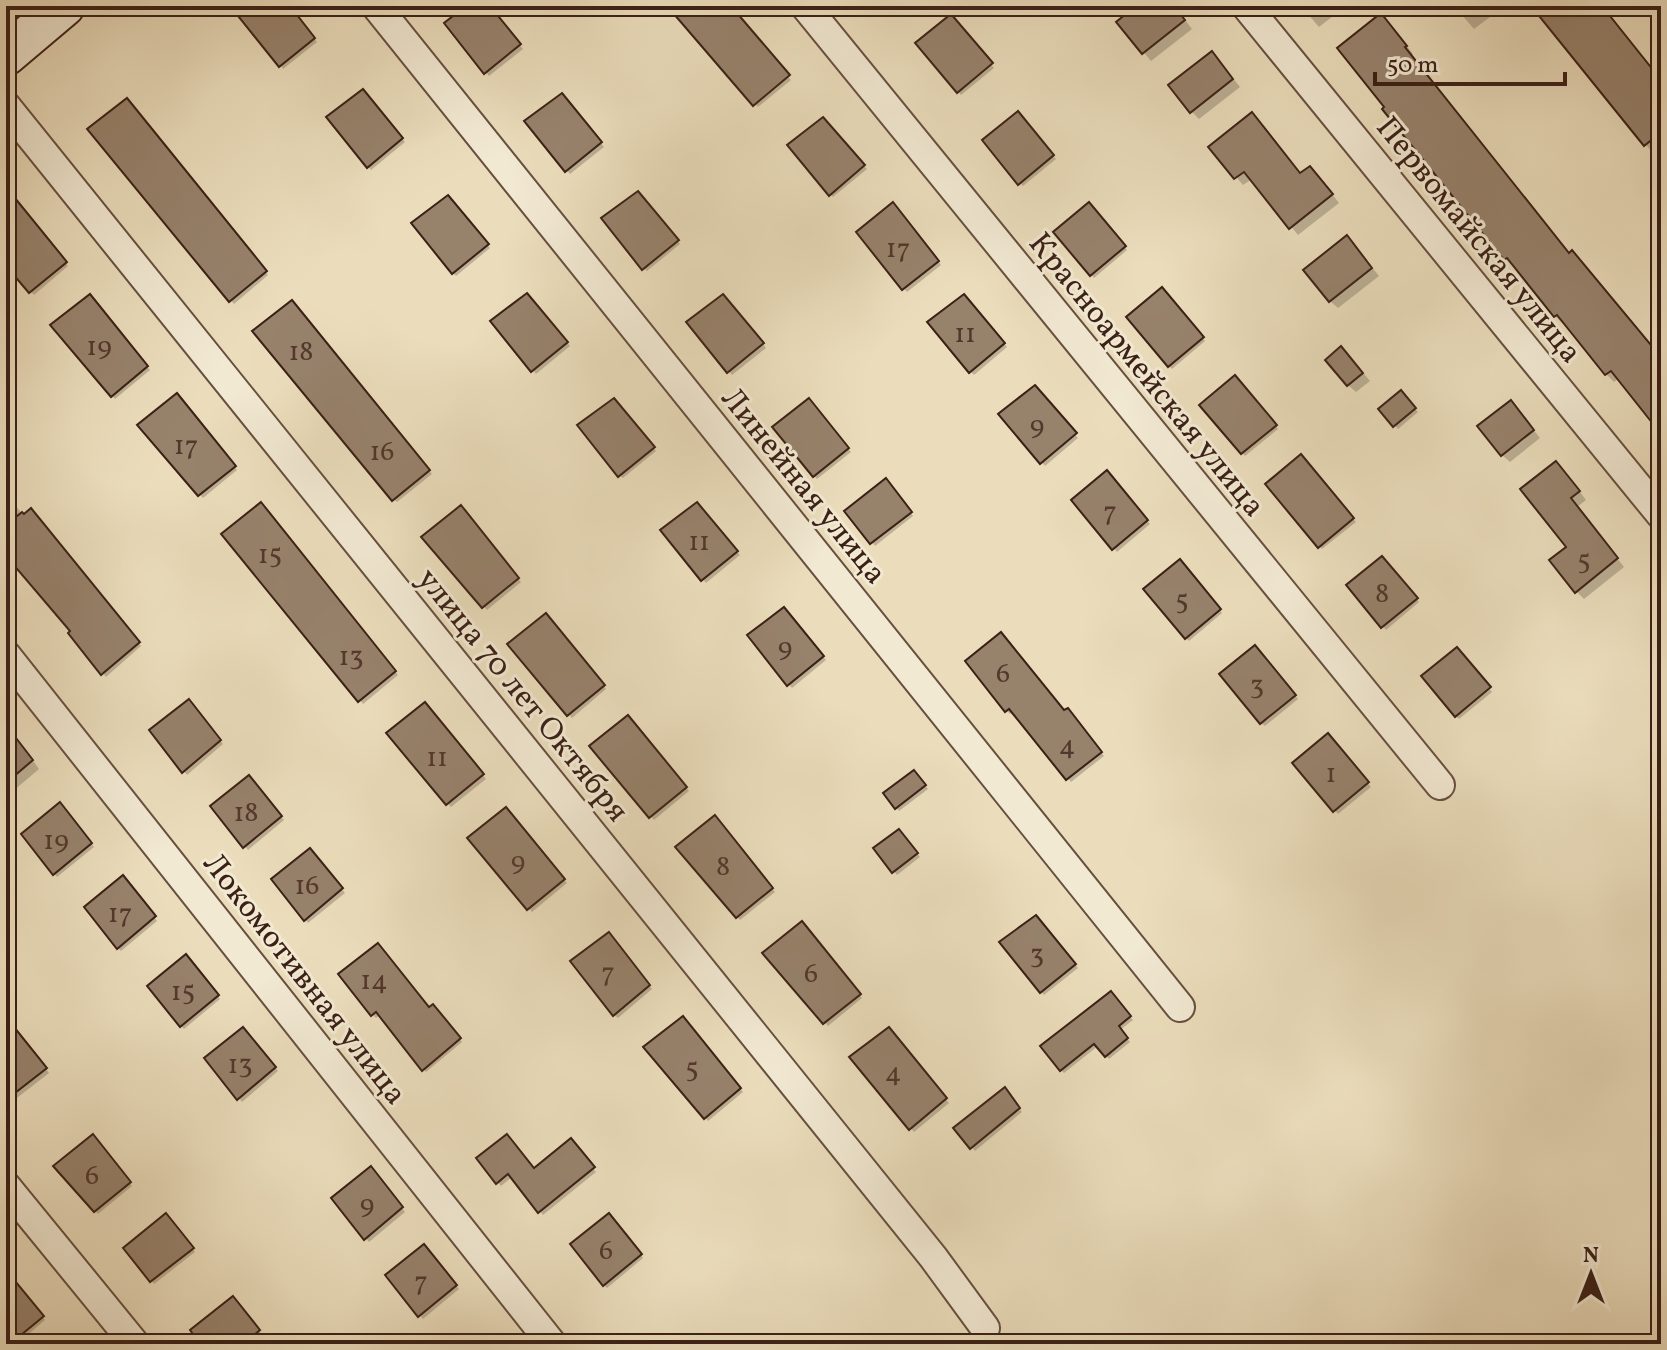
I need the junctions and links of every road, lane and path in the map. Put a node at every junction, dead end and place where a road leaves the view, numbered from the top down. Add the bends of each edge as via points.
1 (64, 6) edge
2 (376, 6) edge
3 (805, 6) edge
4 (1246, 6) edge
5 (6, 55) edge
6 (6, 106) edge
7 (1661, 515) edge
8 (6, 655) edge
9 (1440, 785) dead end
10 (1180, 1007) dead end
11 (6, 1186) edge
12 (985, 1328) dead end
13 (135, 1344) edge
14 (552, 1344) edge

1 - 5 street
2 - 10 street, Линейная улица
3 - 9 street, Красноармейская улица
4 - 7 street, Первомайская улица
6 - 12 street, улица 70 лет Октября
8 - 14 street, Локомотивная улица
11 - 13 street

